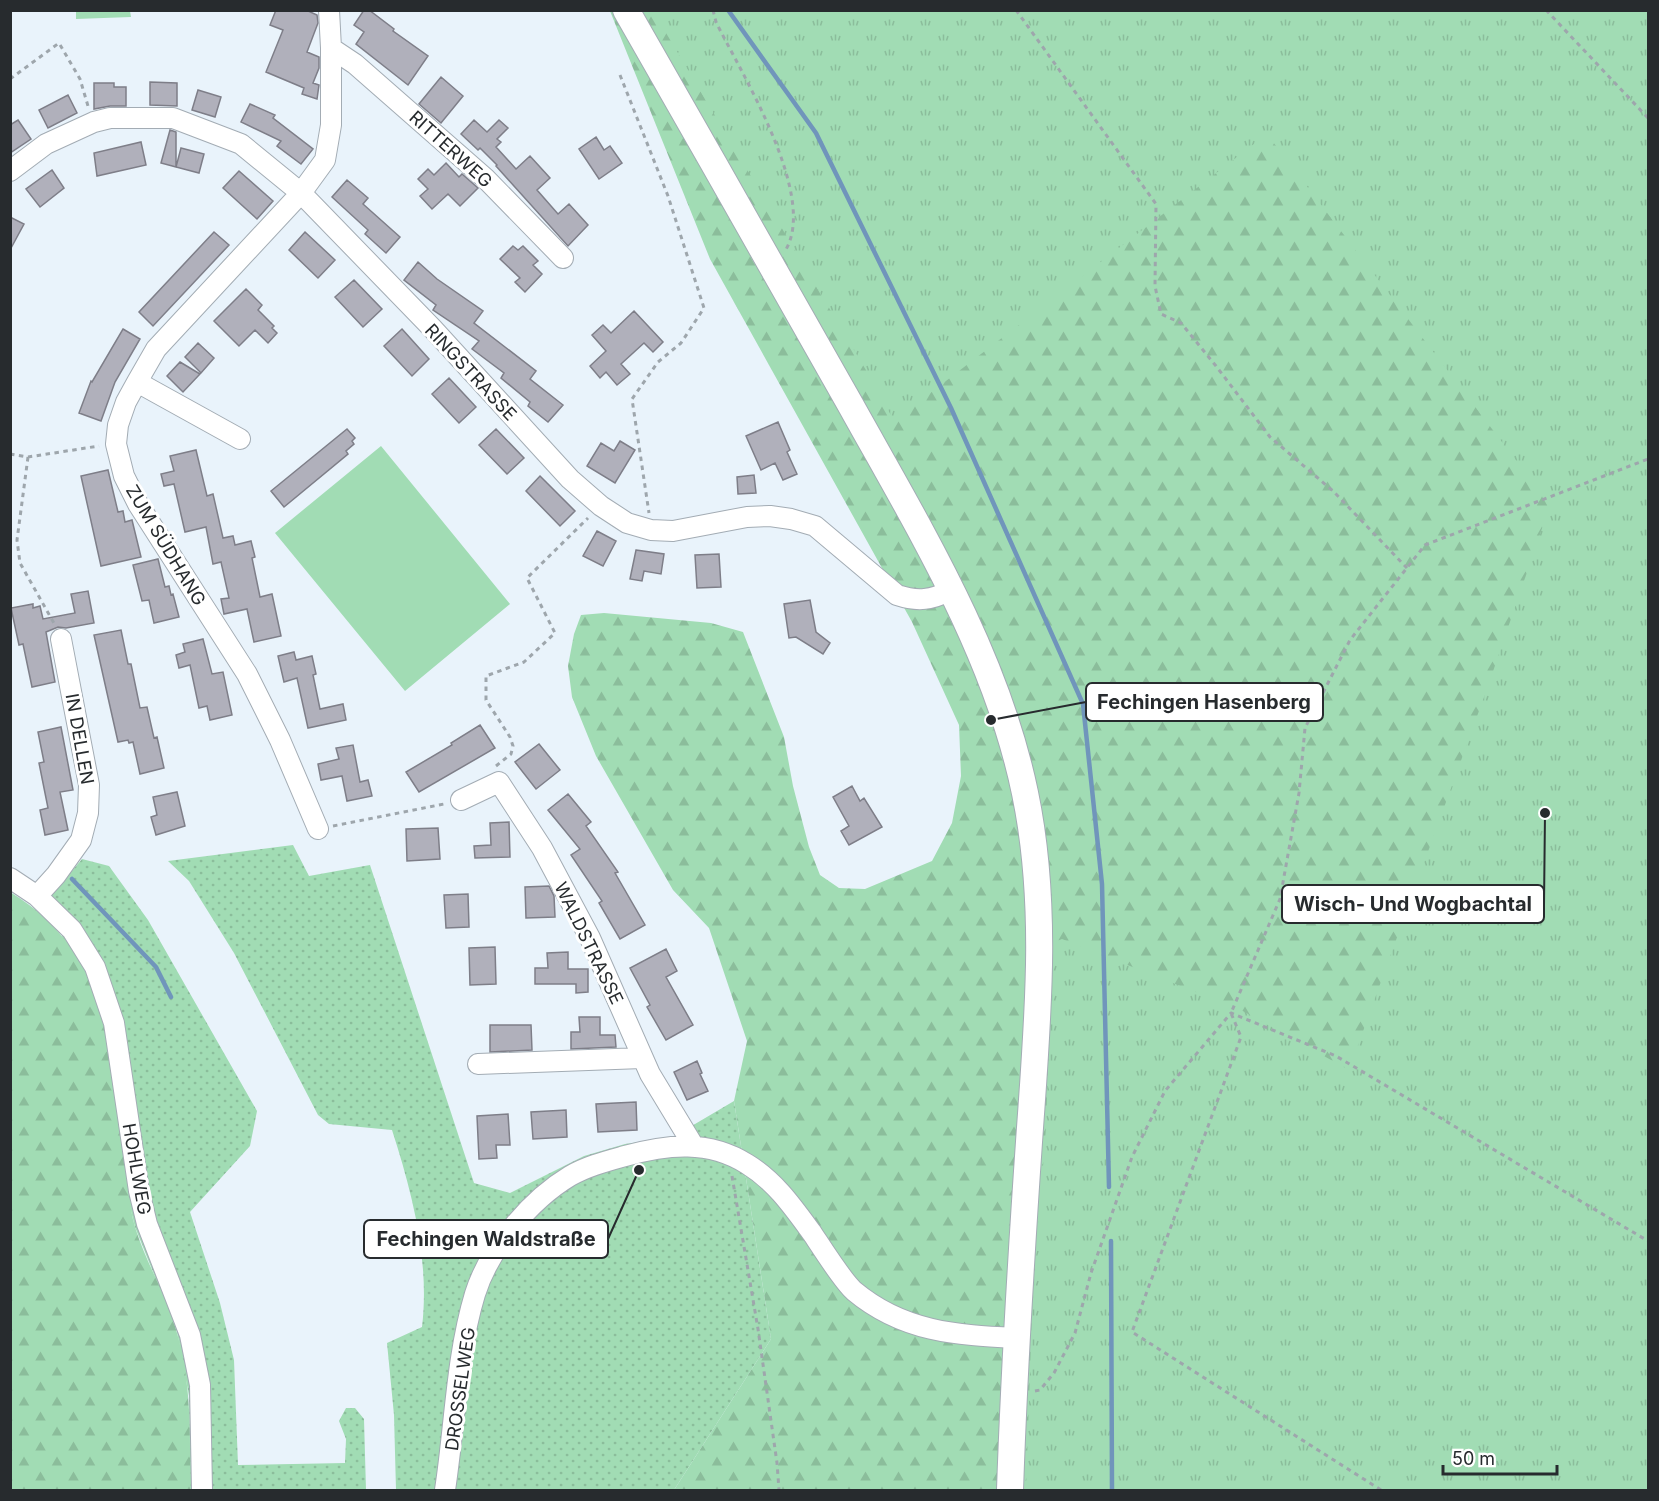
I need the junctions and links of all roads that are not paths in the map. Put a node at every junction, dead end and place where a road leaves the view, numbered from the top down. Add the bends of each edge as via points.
1 (329, 10) edge
2 (626, 10) edge
3 (332, 48) junction
4 (10, 171) edge
5 (301, 193) junction
6 (563, 258) dead end
7 (137, 382) junction
8 (240, 439) dead end
9 (951, 590) junction
10 (61, 639) road end
11 (460, 800) road end
12 (318, 829) road end
13 (10, 878) edge
14 (37, 896) junction
15 (642, 1058) junction
16 (478, 1064) dead end
17 (693, 1145) junction
18 (1016, 1338) junction
19 (202, 1491) edge
20 (445, 1491) edge
21 (1010, 1491) edge

1 - 3 street, ZUM SÜDHANG
2 - 9 main road
3 - 5 street, ZUM SÜDHANG via 331,126 325,160
3 - 6 street, RITTERWEG via 485,178
4 - 5 street, RINGSTRASSE via 46,144 93,122 110,118 173,118 241,144
5 - 7 street, ZUM SÜDHANG via 156,349
5 - 9 street, RINGSTRASSE via 570,479 627,523 673,531 747,517 791,519 815,526 897,595 913,600 938,597
7 - 8 street
7 - 12 street, ZUM SÜDHANG via 118,425 116,444 124,476 247,674
9 - 18 main road via 985,662 1015,751 1026,795 1039,910 1040,993
10 - 14 street, IN DELLEN via 89,785 88,813 81,840
11 - 15 street, WALDSTRASSE via 500,782 542,848 590,938
13 - 14 street, HOHLWEG
14 - 19 street, HOHLWEG via 72,930 95,967 114,1023 139,1191 147,1224 190,1335 200,1385
15 - 16 street
15 - 17 street, WALDSTRASSE
17 - 18 street via 728,1153 767,1178 786,1196 853,1290 882,1310 942,1333
17 - 20 street, DROSSELWEG via 644,1151 571,1176 522,1215 494,1254 476,1292 462,1352
18 - 21 main road

